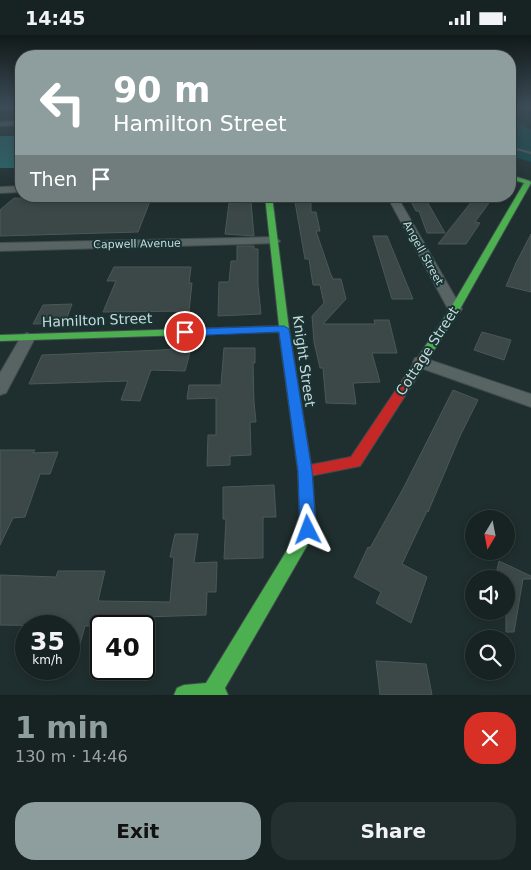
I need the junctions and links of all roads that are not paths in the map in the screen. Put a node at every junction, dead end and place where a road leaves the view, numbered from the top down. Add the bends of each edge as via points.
1 (516, 149) edge
2 (531, 153) edge
3 (516, 178) edge
4 (530, 180) edge
5 (15, 189) edge
6 (0, 190) edge
7 (527, 196) edge
8 (269, 202) edge
9 (395, 202) edge
10 (274, 241) junction
11 (0, 247) edge
12 (455, 309) junction
13 (284, 329) junction
14 (27, 338) junction
15 (0, 339) edge
16 (421, 362) junction
17 (0, 389) edge
18 (531, 401) edge
19 (305, 471) junction
20 (214, 694) edge
21 (184, 695) edge

1 - 2 lane
3 - 4 street
4 - 7 street, Cottage Street
5 - 6 street
7 - 12 street, Cottage Street
8 - 10 street, Knight Street
9 - 12 street, Angell Street
10 - 11 street, Capwell Avenue
10 - 13 street, Knight Street
12 - 16 street, Cottage Street
13 - 14 street, Hamilton Street
13 - 19 street, Knight Street
14 - 15 street, Hamilton Street
14 - 17 street
16 - 18 street
16 - 19 street, Cottage Street via 355,462
19 - 20 street, Knight Street via 308,530
20 - 21 street

